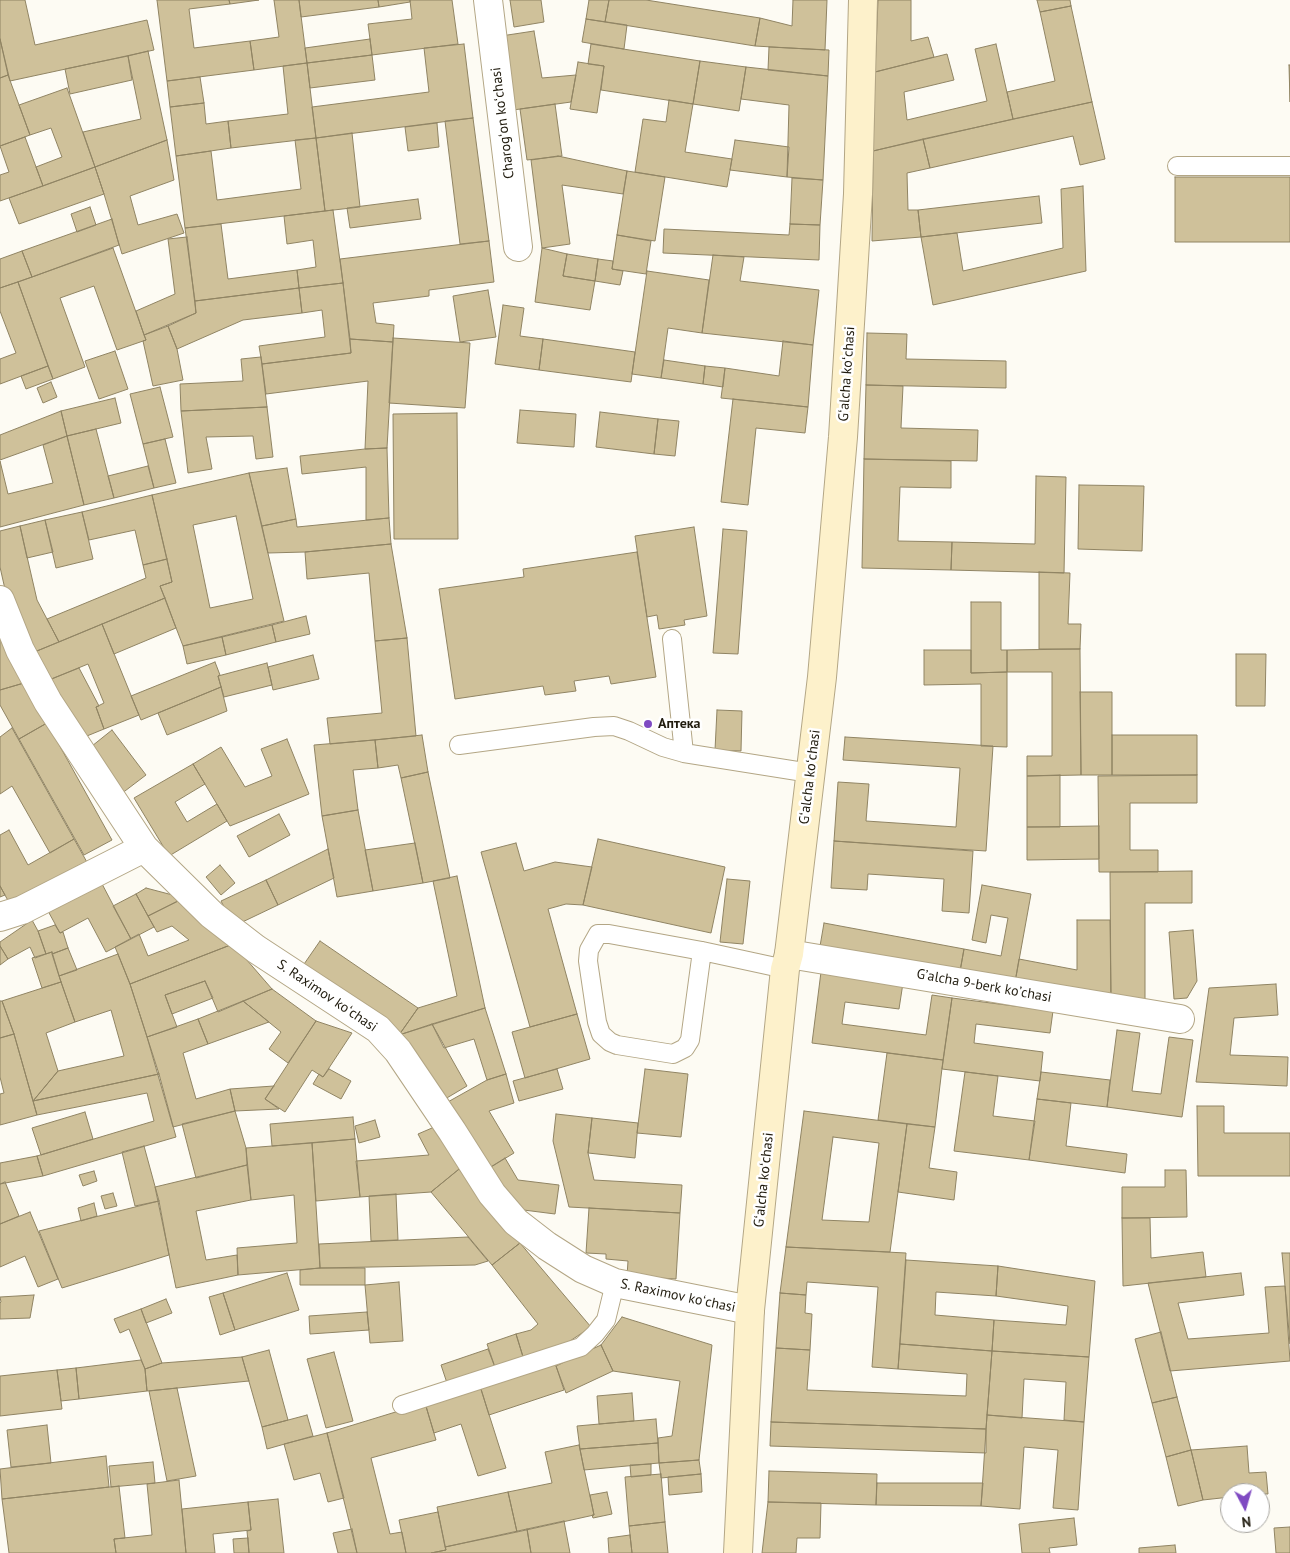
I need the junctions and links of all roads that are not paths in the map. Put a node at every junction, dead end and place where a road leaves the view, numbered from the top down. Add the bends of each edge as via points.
1 (488, 0) edge
2 (863, 0) edge
3 (1177, 166) dead end
4 (1290, 166) edge
5 (518, 247) dead end
6 (0, 600) edge
7 (672, 640) dead end
8 (459, 745) dead end
9 (684, 753) junction
10 (810, 773) junction
11 (144, 848) junction
12 (0, 918) edge
13 (702, 950) junction
14 (787, 961) junction
15 (1180, 1019) dead end
16 (615, 1283) junction
17 (750, 1310) junction
18 (402, 1405) dead end
19 (738, 1553) edge

1 - 5 street, Charogʻon koʻchasi
2 - 10 street, Gʻalcha koʻchasi via 858,194 843,437 822,677
3 - 4 lane
6 - 11 street, S. Raximov koʻchasi via 20,650 48,702
7 - 9 lane
8 - 9 lane via 614,726
9 - 10 lane
10 - 14 street, Gʻalcha koʻchasi
11 - 12 street
11 - 16 street, S. Raximov koʻchasi via 212,915 249,944 378,1029 398,1051 492,1194 516,1222 583,1269
13 - 13 lane via 598,934 588,950 588,961 596,1022 601,1034 610,1042 654,1051 673,1054 685,1048 690,1040
13 - 14 lane
14 - 15 street, Gʼalcha 9-berk koʼchasi
14 - 17 street, Gʻalcha koʻchasi
16 - 17 street, S. Raximov koʻchasi
16 - 18 lane via 606,1320 580,1347
17 - 19 street, Gʻalcha koʻchasi

